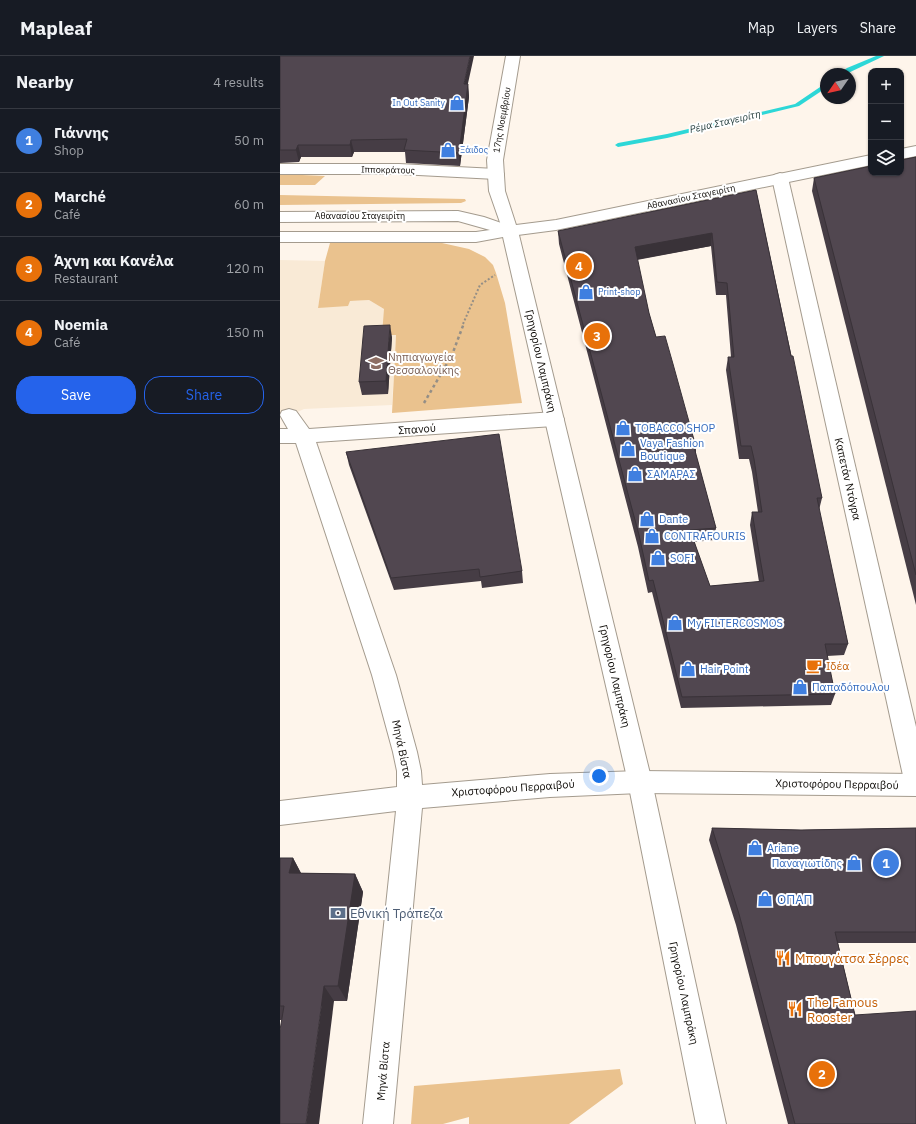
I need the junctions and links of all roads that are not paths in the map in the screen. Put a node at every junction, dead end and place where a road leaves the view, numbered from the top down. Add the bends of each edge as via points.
1 (513, 56) edge
2 (916, 151) edge
3 (904, 153) edge
4 (868, 161) edge
5 (280, 169) edge
6 (496, 174) junction
7 (780, 178) junction
8 (280, 216) edge
9 (510, 231) junction
10 (280, 237) edge
11 (289, 416) dead end
12 (554, 419) junction
13 (292, 436) edge
14 (916, 780) edge
15 (640, 782) junction
16 (916, 785) edge
17 (410, 796) junction
18 (280, 813) edge
19 (378, 1124) edge
20 (711, 1124) edge

1 - 6 street, 17ης Νοεμβρίου via 497,142
2 - 3 street
4 - 7 street, Αθανασίου Σταγειρίτη
5 - 6 street, Ιπποκράτους via 399,169
6 - 9 street, 17ης Νοεμβρίου via 497,191
7 - 9 street, Αθανασίου Σταγειρίτη via 556,225
7 - 14 street, Καπετάν Ντόγρα
8 - 9 street, Αθανασίου Σταγειρίτη via 458,216
9 - 10 street, Αθανασίου Σταγειρίτη via 476,237
9 - 12 street, Γρηγορίου Λαμπράκη
11 - 13 street, Μηνά Βίστα
12 - 13 street, Σπανού
12 - 15 street, Γρηγορίου Λαμπράκη
13 - 17 street, Μηνά Βίστα via 384,675 405,752
15 - 16 street, Χριστοφόρου Περραιβού
15 - 17 street, Χριστοφόρου Περραιβού via 524,786
15 - 20 street, Γρηγορίου Λαμπράκη
17 - 18 street, Χριστοφόρου Περραιβού
17 - 19 street, Μηνά Βίστα

